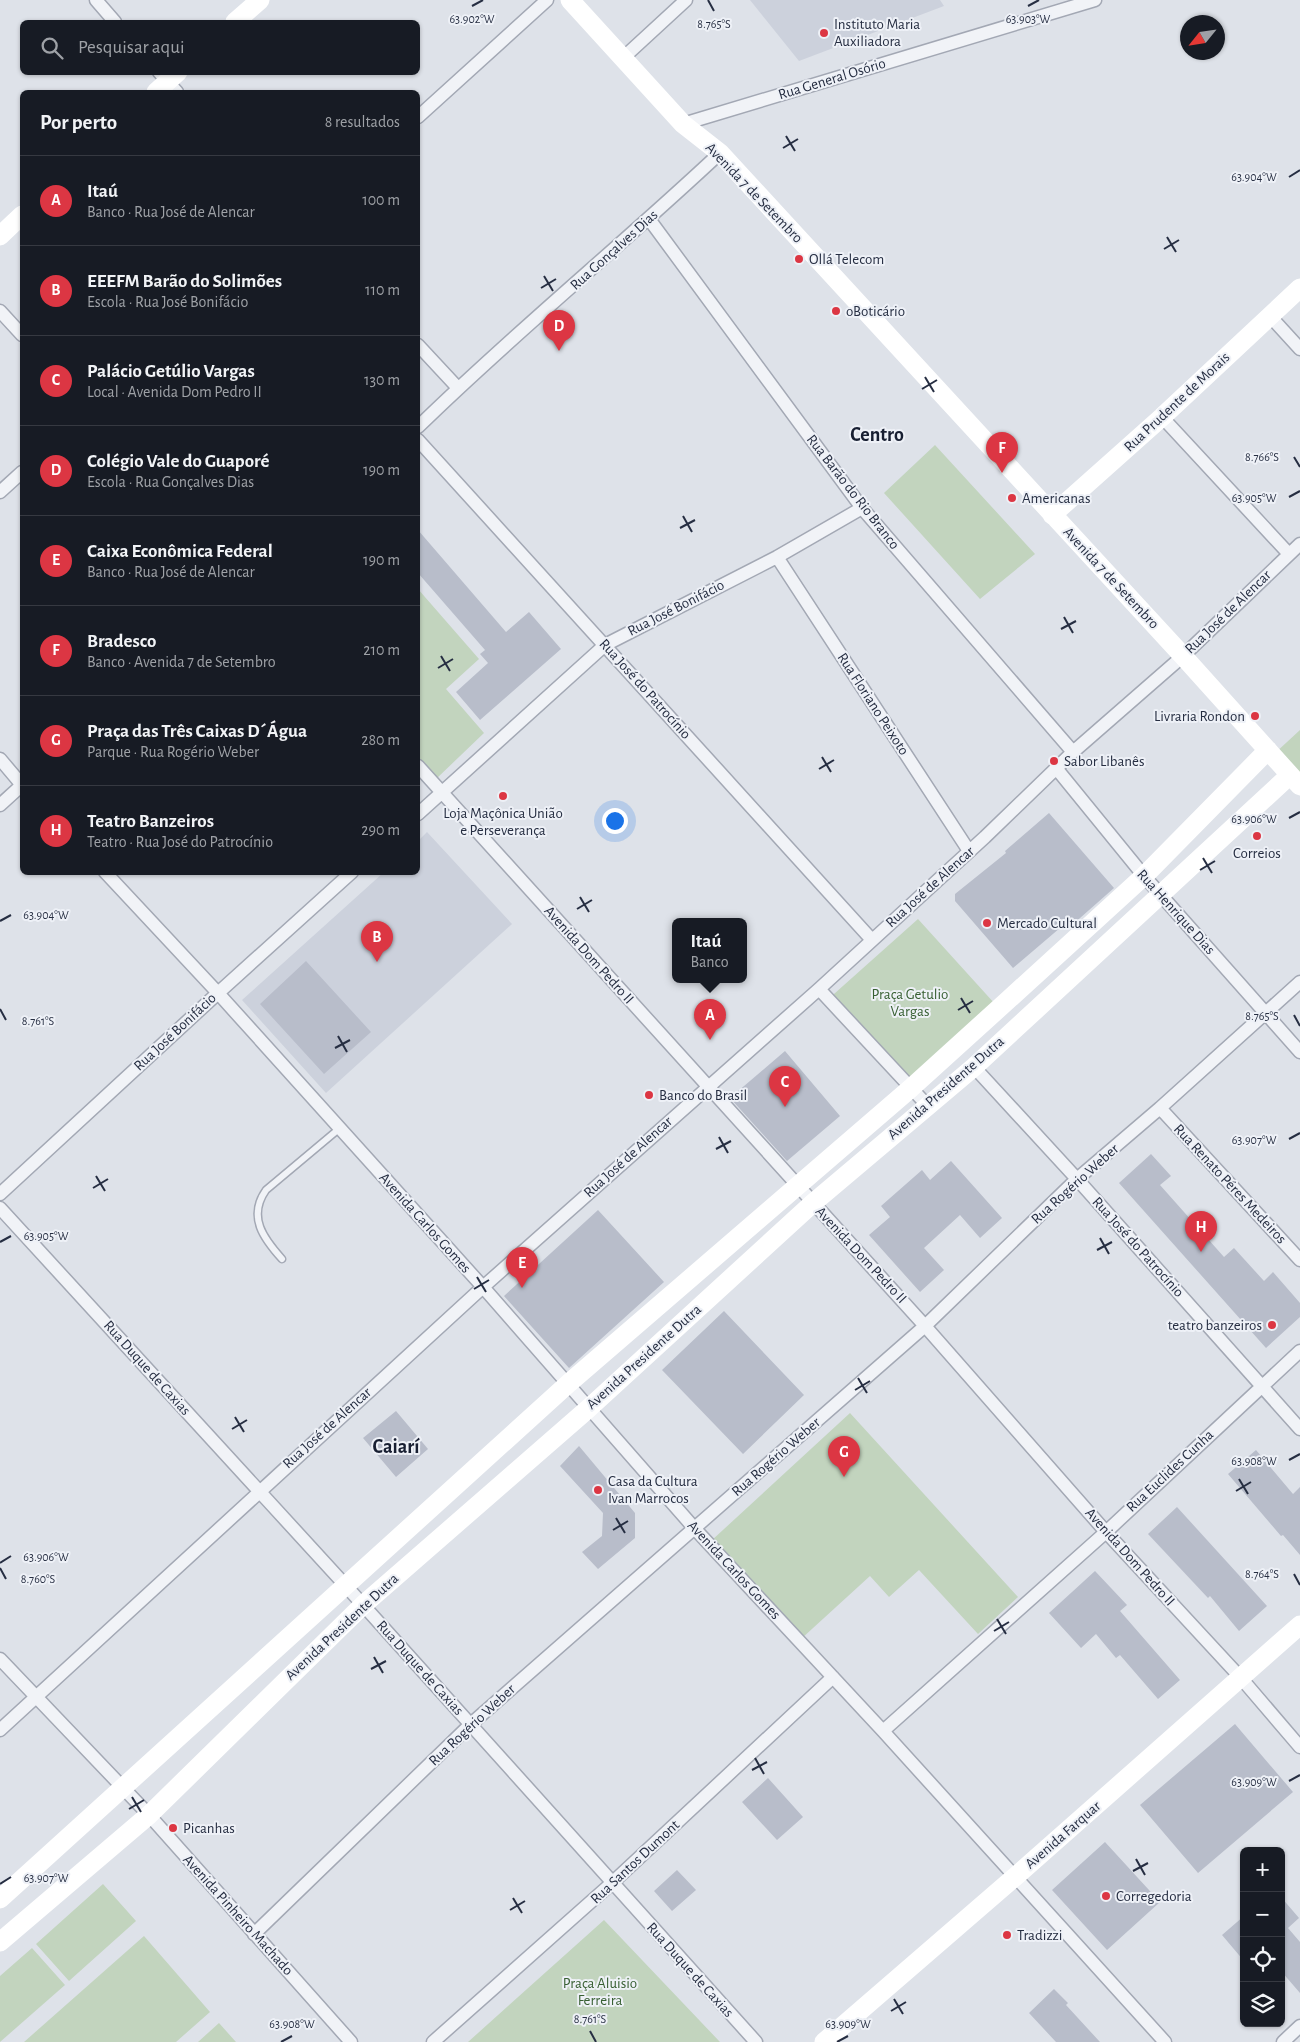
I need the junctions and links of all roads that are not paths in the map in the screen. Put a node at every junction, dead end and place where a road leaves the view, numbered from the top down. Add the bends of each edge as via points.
1 (96, 0) edge
2 (260, 0) edge
3 (547, 0) edge
4 (570, 0) edge
5 (686, 0) edge
6 (1095, 0) edge
7 (113, 20) edge
8 (236, 20) edge
9 (624, 58) junction
10 (420, 115) edge
11 (683, 124) junction
12 (720, 154) junction
13 (20, 217) edge
14 (649, 219) junction
15 (0, 236) edge
16 (1300, 288) edge
17 (0, 311) edge
18 (1270, 316) junction
19 (20, 333) edge
20 (420, 347) edge
21 (1300, 349) edge
22 (458, 388) junction
23 (1162, 417) junction
24 (420, 425) edge
25 (420, 442) edge
26 (20, 474) edge
27 (0, 492) edge
28 (862, 508) junction
29 (1052, 514) junction
30 (1300, 544) edge
31 (1289, 554) junction
32 (776, 557) junction
33 (605, 645) junction
34 (1182, 656) junction
35 (1268, 750) junction
36 (1073, 752) junction
37 (0, 759) edge
38 (420, 768) edge
39 (1056, 768) junction
40 (1295, 781) edge
41 (20, 783) edge
42 (20, 787) edge
43 (442, 792) junction
44 (0, 805) edge
45 (420, 812) edge
46 (969, 851) junction
47 (108, 875) edge
48 (349, 875) edge
49 (1144, 876) junction
50 (1159, 893) junction
51 (872, 940) junction
52 (1300, 982) edge
53 (819, 989) junction
54 (218, 993) junction
55 (1266, 1013) junction
56 (1300, 1052) edge
57 (974, 1067) junction
58 (708, 1086) junction
59 (911, 1088) junction
60 (927, 1105) junction
61 (1160, 1108) junction
62 (340, 1128) junction
63 (1077, 1179) junction
64 (797, 1185) junction
65 (0, 1194) edge
66 (813, 1203) junction
67 (0, 1208) edge
68 (282, 1259) dead end
69 (1300, 1260) edge
70 (483, 1287) junction
71 (925, 1326) junction
72 (1300, 1350) edge
73 (569, 1383) junction
74 (1262, 1385) junction
75 (589, 1408) junction
76 (1300, 1429) edge
77 (259, 1491) junction
78 (695, 1529) junction
79 (1106, 1532) junction
80 (346, 1586) junction
81 (363, 1605) junction
82 (1300, 1625) edge
83 (0, 1658) edge
84 (833, 1677) junction
85 (1241, 1678) junction
86 (36, 1698) junction
87 (471, 1724) junction
88 (0, 1730) edge
89 (883, 1731) junction
90 (1300, 1747) edge
91 (124, 1787) junction
92 (149, 1815) junction
93 (1016, 1876) junction
94 (612, 1883) junction
95 (0, 1900) edge
96 (254, 1934) junction
97 (0, 1942) edge
98 (1300, 2026) edge
99 (351, 2042) edge
100 (433, 2042) edge
101 (756, 2042) edge
102 (824, 2042) edge
103 (1165, 2042) edge
104 (1283, 2042) edge

1 - 7 street
2 - 8 street
3 - 10 street
4 - 9 street, Avenida 7 de Setembro
5 - 9 street
6 - 11 street, Rua General Osório
9 - 11 street, Avenida 7 de Setembro
11 - 12 street, Avenida 7 de Setembro
12 - 14 street, Rua Gonçalves Dias
12 - 29 street, Avenida 7 de Setembro
13 - 15 street
14 - 22 street, Rua Gonçalves Dias
14 - 28 street, Rua Barão do Rio Branco
16 - 18 street, Rua Prudente de Morais
17 - 19 street
18 - 21 street
18 - 23 street, Rua Prudente de Morais
20 - 22 street
22 - 24 street, Rua Gonçalves Dias
23 - 29 street, Rua Prudente de Morais
23 - 31 street
25 - 33 street, Rua José do Patrocínio
26 - 27 street
28 - 32 street, Rua José Bonifácio
28 - 36 street, Rua Barão do Rio Branco
29 - 34 street, Avenida 7 de Setembro
30 - 31 street, Rua José de Alencar
31 - 34 street, Rua José de Alencar
32 - 33 street, Rua José Bonifácio
32 - 46 street, Rua Floriano Peixoto
33 - 43 street, Rua José Bonifácio
33 - 51 street, Rua José do Patrocínio
34 - 35 street, Avenida 7 de Setembro
34 - 36 street, Rua José de Alencar
35 - 40 street, Avenida 7 de Setembro
35 - 49 street, Avenida Presidente Dutra
36 - 39 street, Rua José de Alencar
37 - 41 street
38 - 43 street, Avenida Dom Pedro II
39 - 46 street, Rua José de Alencar
39 - 49 street, Rua Henrique Dias
40 - 50 street, Avenida Presidente Dutra
42 - 44 street
43 - 45 street, Rua José Bonifácio
43 - 58 street, Avenida Dom Pedro II
46 - 51 street, Rua José de Alencar
47 - 54 street, Avenida Carlos Gomes
48 - 54 street, Rua José Bonifácio
49 - 50 street, Rua Henrique Dias
49 - 59 street, Avenida Presidente Dutra
50 - 55 street, Rua Henrique Dias
50 - 57 street, Avenida Presidente Dutra
51 - 53 street, Rua José de Alencar
52 - 55 street, Rua Rogério Weber
53 - 58 street, Rua José de Alencar
53 - 59 street
54 - 62 street, Avenida Carlos Gomes
54 - 65 street, Rua José Bonifácio
55 - 56 street, Rua Henrique Dias
55 - 61 street, Rua Rogério Weber
57 - 60 street, Avenida Presidente Dutra
57 - 63 street, Rua José do Patrocínio
58 - 64 street, Avenida Dom Pedro II
58 - 70 street, Rua José de Alencar
59 - 60 street
59 - 64 street, Avenida Presidente Dutra
60 - 66 street, Avenida Presidente Dutra
61 - 63 street, Rua Rogério Weber
61 - 69 street, Rua Renato Péres Medeiros
62 - 68 lane via 266,1190 260,1199 260,1230
62 - 70 street, Avenida Carlos Gomes
63 - 71 street, Rua Rogério Weber
63 - 74 street, Rua José do Patrocínio
64 - 66 street, Avenida Dom Pedro II
64 - 73 street, Avenida Presidente Dutra
66 - 71 street, Avenida Dom Pedro II
66 - 75 street, Avenida Presidente Dutra
67 - 77 street, Rua Duque de Caxias
70 - 73 street, Avenida Carlos Gomes
70 - 77 street, Rua José de Alencar
71 - 78 street, Rua Rogério Weber
71 - 79 street, Avenida Dom Pedro II
72 - 74 street, Rua Euclides Cunha
73 - 75 street, Avenida Carlos Gomes
73 - 80 street, Avenida Presidente Dutra
74 - 76 street, Rua José do Patrocínio
74 - 79 street, Rua Euclides Cunha
75 - 78 street, Avenida Carlos Gomes
75 - 81 street, Avenida Presidente Dutra
77 - 80 street, Rua Duque de Caxias
77 - 86 street, Rua José de Alencar
78 - 84 street, Avenida Carlos Gomes
78 - 87 street, Rua Rogério Weber
79 - 85 street, Avenida Dom Pedro II
79 - 89 street, Rua Euclides Cunha
80 - 81 street, Rua Duque de Caxias
80 - 91 street, Avenida Presidente Dutra
81 - 87 street, Rua Duque de Caxias
81 - 92 street, Avenida Presidente Dutra
82 - 85 street, Avenida Farquar
83 - 86 street, Avenida Pinheiro Machado
84 - 89 street, Avenida Carlos Gomes
84 - 94 street, Rua Santos Dumont
85 - 90 street, Avenida Dom Pedro II
85 - 93 street, Avenida Farquar
86 - 88 street, Rua José de Alencar
86 - 91 street, Avenida Pinheiro Machado
87 - 94 street, Rua Duque de Caxias
87 - 96 street, Rua Rogério Weber
89 - 93 street, Avenida Carlos Gomes
91 - 92 street, Avenida Pinheiro Machado
91 - 95 street, Avenida Presidente Dutra
92 - 96 street, Avenida Pinheiro Machado
92 - 97 street, Avenida Presidente Dutra
93 - 102 street, Avenida Farquar
93 - 103 street, Avenida Carlos Gomes
94 - 100 street, Rua Santos Dumont
94 - 101 street, Rua Duque de Caxias
96 - 99 street, Avenida Pinheiro Machado
98 - 104 street

